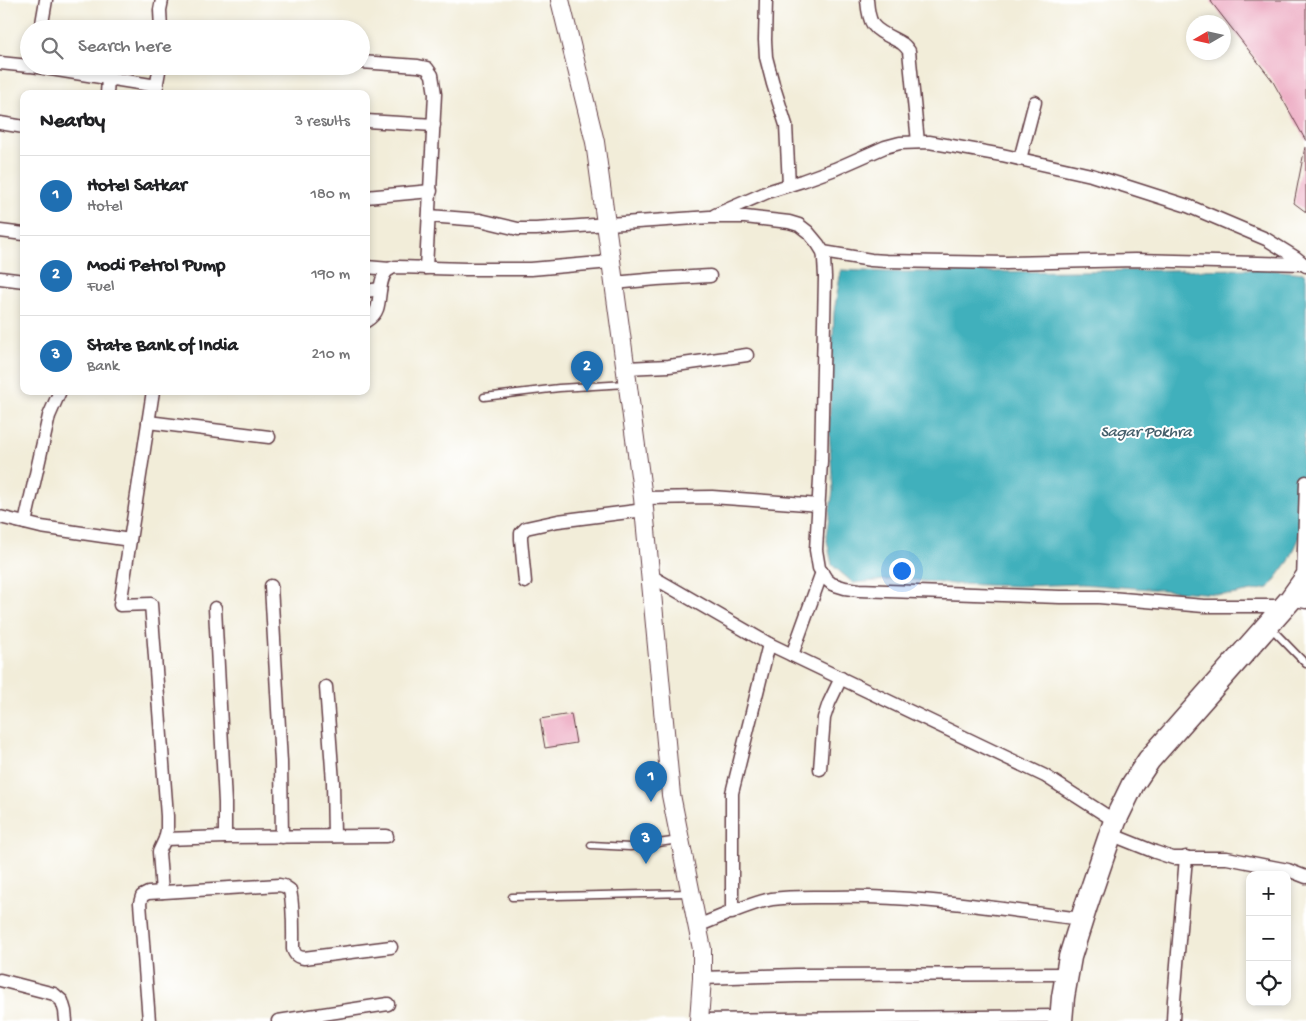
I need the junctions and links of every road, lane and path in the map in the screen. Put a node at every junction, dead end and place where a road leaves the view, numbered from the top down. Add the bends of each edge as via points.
1 (46, 0) edge
2 (162, 0) edge
3 (560, 0) edge
4 (766, 0) edge
5 (867, 0) edge
6 (43, 20) edge
7 (161, 20) edge
8 (0, 63) edge
9 (370, 63) edge
10 (20, 65) edge
11 (89, 75) edge
12 (158, 75) edge
13 (108, 78) junction
14 (107, 90) edge
15 (156, 90) edge
16 (1035, 102) dead end
17 (370, 121) edge
18 (0, 123) edge
19 (434, 125) junction
20 (20, 126) edge
21 (918, 142) junction
22 (1020, 159) junction
23 (789, 185) junction
24 (430, 191) junction
25 (370, 196) edge
26 (429, 216) junction
27 (710, 217) junction
28 (606, 225) junction
29 (0, 231) edge
30 (20, 234) edge
31 (822, 252) junction
32 (612, 262) junction
33 (1305, 265) edge
34 (370, 267) edge
35 (390, 268) junction
36 (426, 268) junction
37 (710, 276) dead end
38 (0, 278) edge
39 (20, 280) edge
40 (614, 282) junction
41 (380, 289) junction
42 (370, 290) edge
43 (370, 318) edge
44 (747, 355) dead end
45 (627, 376) junction
46 (58, 395) edge
47 (151, 395) edge
48 (484, 397) dead end
49 (148, 422) junction
50 (269, 437) dead end
51 (1306, 482) edge
52 (644, 504) junction
53 (818, 505) junction
54 (0, 517) edge
55 (25, 523) junction
56 (130, 540) junction
57 (822, 572) junction
58 (651, 576) junction
59 (525, 582) dead end
60 (271, 586) dead end
61 (1298, 593) edge
62 (215, 608) dead end
63 (1268, 625) junction
64 (769, 644) junction
65 (792, 655) junction
66 (1306, 664) edge
67 (841, 678) junction
68 (326, 687) dead end
69 (820, 769) dead end
70 (1113, 828) junction
71 (334, 836) junction
72 (387, 836) dead end
73 (225, 837) junction
74 (282, 837) junction
75 (165, 839) junction
76 (680, 840) junction
77 (591, 845) dead end
78 (1186, 857) junction
79 (1306, 877) edge
80 (162, 892) junction
81 (690, 893) junction
82 (512, 897) dead end
83 (732, 912) junction
84 (1082, 919) junction
85 (697, 926) junction
86 (392, 947) dead end
87 (1067, 974) junction
88 (702, 978) junction
89 (0, 980) edge
90 (388, 1004) dead end
91 (1062, 1018) edge
92 (66, 1021) edge
93 (149, 1021) edge
94 (278, 1021) edge
95 (699, 1021) edge
96 (1173, 1021) edge

1 - 6 street
2 - 7 street
3 - 28 street via 595,142
4 - 23 street via 766,57 786,125
5 - 21 street via 868,14 878,31 905,44 909,51
8 - 10 street
9 - 19 street via 427,68 434,84
11 - 13 street
12 - 15 street
13 - 14 street
13 - 15 street
16 - 22 street
17 - 19 street
18 - 20 street
19 - 24 street
21 - 22 street
21 - 23 street via 885,147
22 - 33 street via 1091,175 1188,206 1266,239
23 - 27 street
24 - 25 street
24 - 26 street
26 - 28 street via 480,220 527,229
26 - 36 street
27 - 28 street
27 - 31 street via 790,222 808,232
28 - 32 street
29 - 30 street
31 - 33 street via 896,261 1136,260
31 - 53 street via 825,277
32 - 36 street via 531,269
32 - 40 street
34 - 35 street
35 - 36 street
35 - 41 street via 384,274
37 - 40 street
38 - 39 street
40 - 45 street
41 - 42 street
41 - 43 street via 376,310
44 - 45 street via 669,366
45 - 48 lane
45 - 52 street
46 - 55 street via 49,416
47 - 49 street
49 - 50 street
49 - 56 street
51 - 61 street
52 - 53 street via 712,498
52 - 58 street
52 - 59 street via 526,528 521,539
53 - 57 street via 816,550
54 - 55 street
55 - 56 street
56 - 75 street via 120,605 150,604 167,816
57 - 61 street via 832,584 859,590 1099,597 1204,606
57 - 65 street
58 - 64 street
58 - 76 street via 671,795
60 - 74 street
61 - 63 highway
62 - 73 street
63 - 66 lane
63 - 70 highway via 1149,760 1133,784
64 - 65 street
64 - 83 street via 732,793
65 - 67 street
67 - 69 street via 824,718
67 - 70 street via 1045,776
68 - 71 street
70 - 78 street via 1164,855
70 - 84 highway
71 - 72 street
71 - 74 street
73 - 74 street
73 - 75 street
75 - 80 street via 159,852
76 - 77 lane via 630,847
76 - 81 street
78 - 79 street via 1227,858 1288,870
78 - 96 street
80 - 86 street via 284,886 290,890 294,910 293,949 298,957
80 - 93 street via 142,896 140,904
81 - 82 lane
81 - 85 street
83 - 84 street via 772,899 865,896 948,902
83 - 85 street
84 - 87 highway
85 - 88 street via 702,949
87 - 88 street
87 - 91 highway
88 - 95 street
89 - 92 street via 54,994 62,1000
90 - 94 street
91 - 95 street

